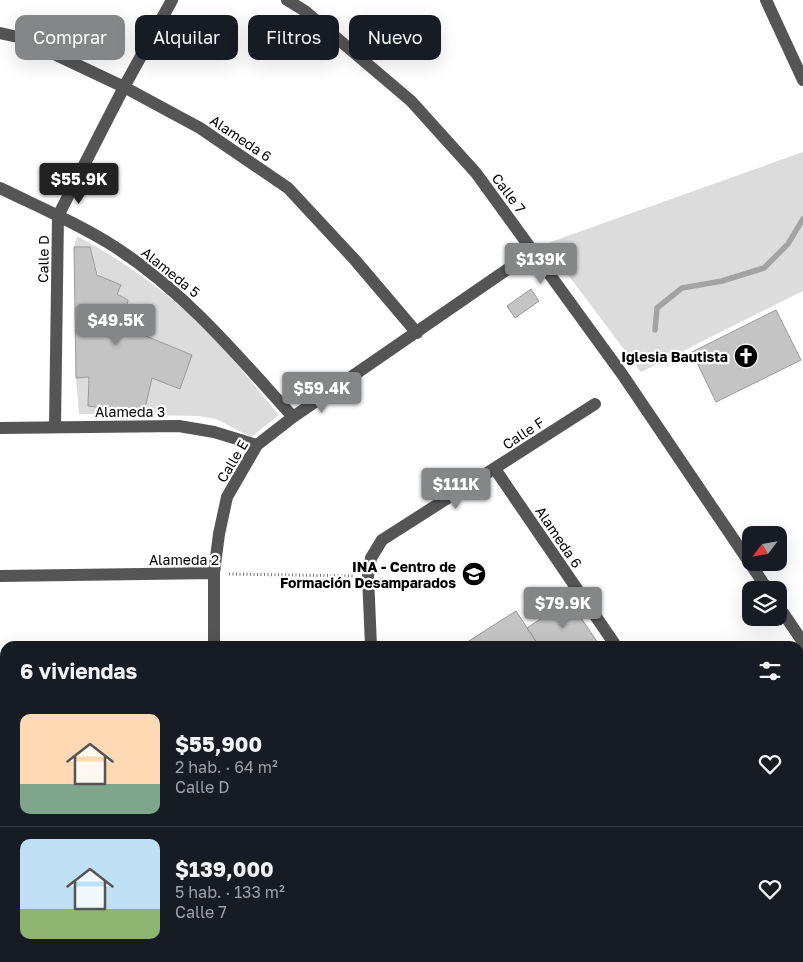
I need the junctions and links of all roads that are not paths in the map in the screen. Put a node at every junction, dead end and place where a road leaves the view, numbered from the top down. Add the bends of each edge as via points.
1 (172, 0) edge
2 (287, 0) edge
3 (313, 0) edge
4 (766, 0) edge
5 (305, 11) junction
6 (0, 33) edge
7 (803, 80) edge
8 (124, 87) junction
9 (0, 188) edge
10 (58, 216) junction
11 (534, 251) junction
12 (417, 333) junction
13 (595, 404) dead end
14 (293, 417) junction
15 (55, 426) junction
16 (0, 428) edge
17 (258, 445) junction
18 (495, 469) junction
19 (214, 573) junction
20 (0, 576) edge
21 (762, 581) edge
22 (787, 618) edge
23 (214, 641) edge
24 (371, 641) edge
25 (613, 641) edge
26 (802, 641) edge

1 - 8 street, Calle D
2 - 5 street, Calle 7
3 - 5 street
4 - 7 street
5 - 11 street, Calle 7 via 411,101 476,173
6 - 8 street, Alameda 6 via 18,37
8 - 10 street, Calle D
8 - 12 street, Alameda 6 via 200,128 288,188 356,260
9 - 10 street, Alameda 5
10 - 14 street, Alameda 5 via 115,247 149,271 207,322
10 - 15 street, Calle D
11 - 12 street, Calle E
11 - 21 street, Calle 7 via 622,374
12 - 14 street, Calle E
13 - 18 street, Calle F
14 - 17 street, Calle E
15 - 16 street, Alameda 3
15 - 17 street, Alameda 3 via 179,426
17 - 19 street, Calle E via 227,498
18 - 24 street, Calle F via 382,540 371,558 368,576
18 - 25 street, Alameda 6
19 - 20 street, Alameda 2
19 - 23 street, Calle E
22 - 26 street

